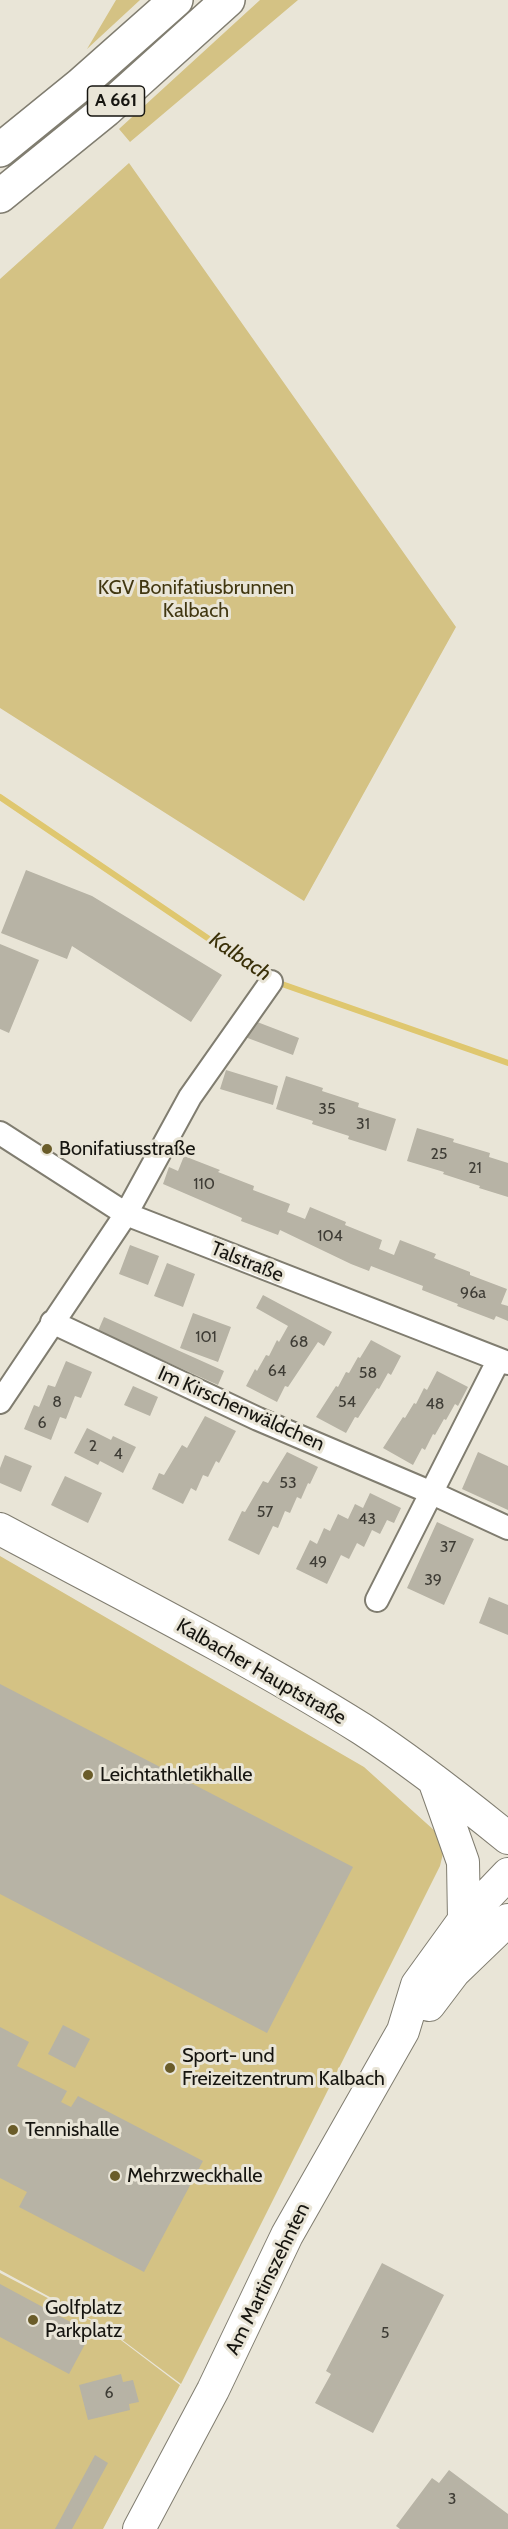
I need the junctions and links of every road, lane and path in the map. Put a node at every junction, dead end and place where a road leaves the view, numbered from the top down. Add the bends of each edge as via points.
1 (176, 0) edge
2 (228, 0) edge
3 (0, 150) edge
4 (0, 196) edge
5 (271, 982) dead end
6 (0, 1133) edge
7 (126, 1214) junction
8 (52, 1322) junction
9 (503, 1362) edge
10 (0, 1402) edge
11 (432, 1493) junction
12 (508, 1528) edge
13 (0, 1529) edge
14 (377, 1600) dead end
15 (434, 1780) junction
16 (508, 1838) edge
17 (508, 1874) edge
18 (465, 1920) junction
19 (508, 1920) edge
20 (403, 2031) junction
21 (139, 2529) edge

1 - 3 highway, A 661
2 - 4 highway, A 661 via 106,110
5 - 7 street via 190,1097
6 - 7 street, Talstraße
7 - 8 street
7 - 9 street, Talstraße
8 - 10 street
8 - 11 street, Im Kirschenwäldchen via 258,1419
9 - 11 street
11 - 12 street, Im Kirschenwäldchen
11 - 14 street
13 - 15 main road, Kalbacher Hauptstraße via 275,1676
15 - 16 main road, Kalbacher Hauptstraße
15 - 18 main road via 464,1862
17 - 18 main road, Am Martinszehnten
18 - 20 main road, Am Martinszehnten via 417,1985
19 - 20 main road, Am Martinszehnten via 454,1972
20 - 21 main road, Am Martinszehnten via 287,2235 213,2390

